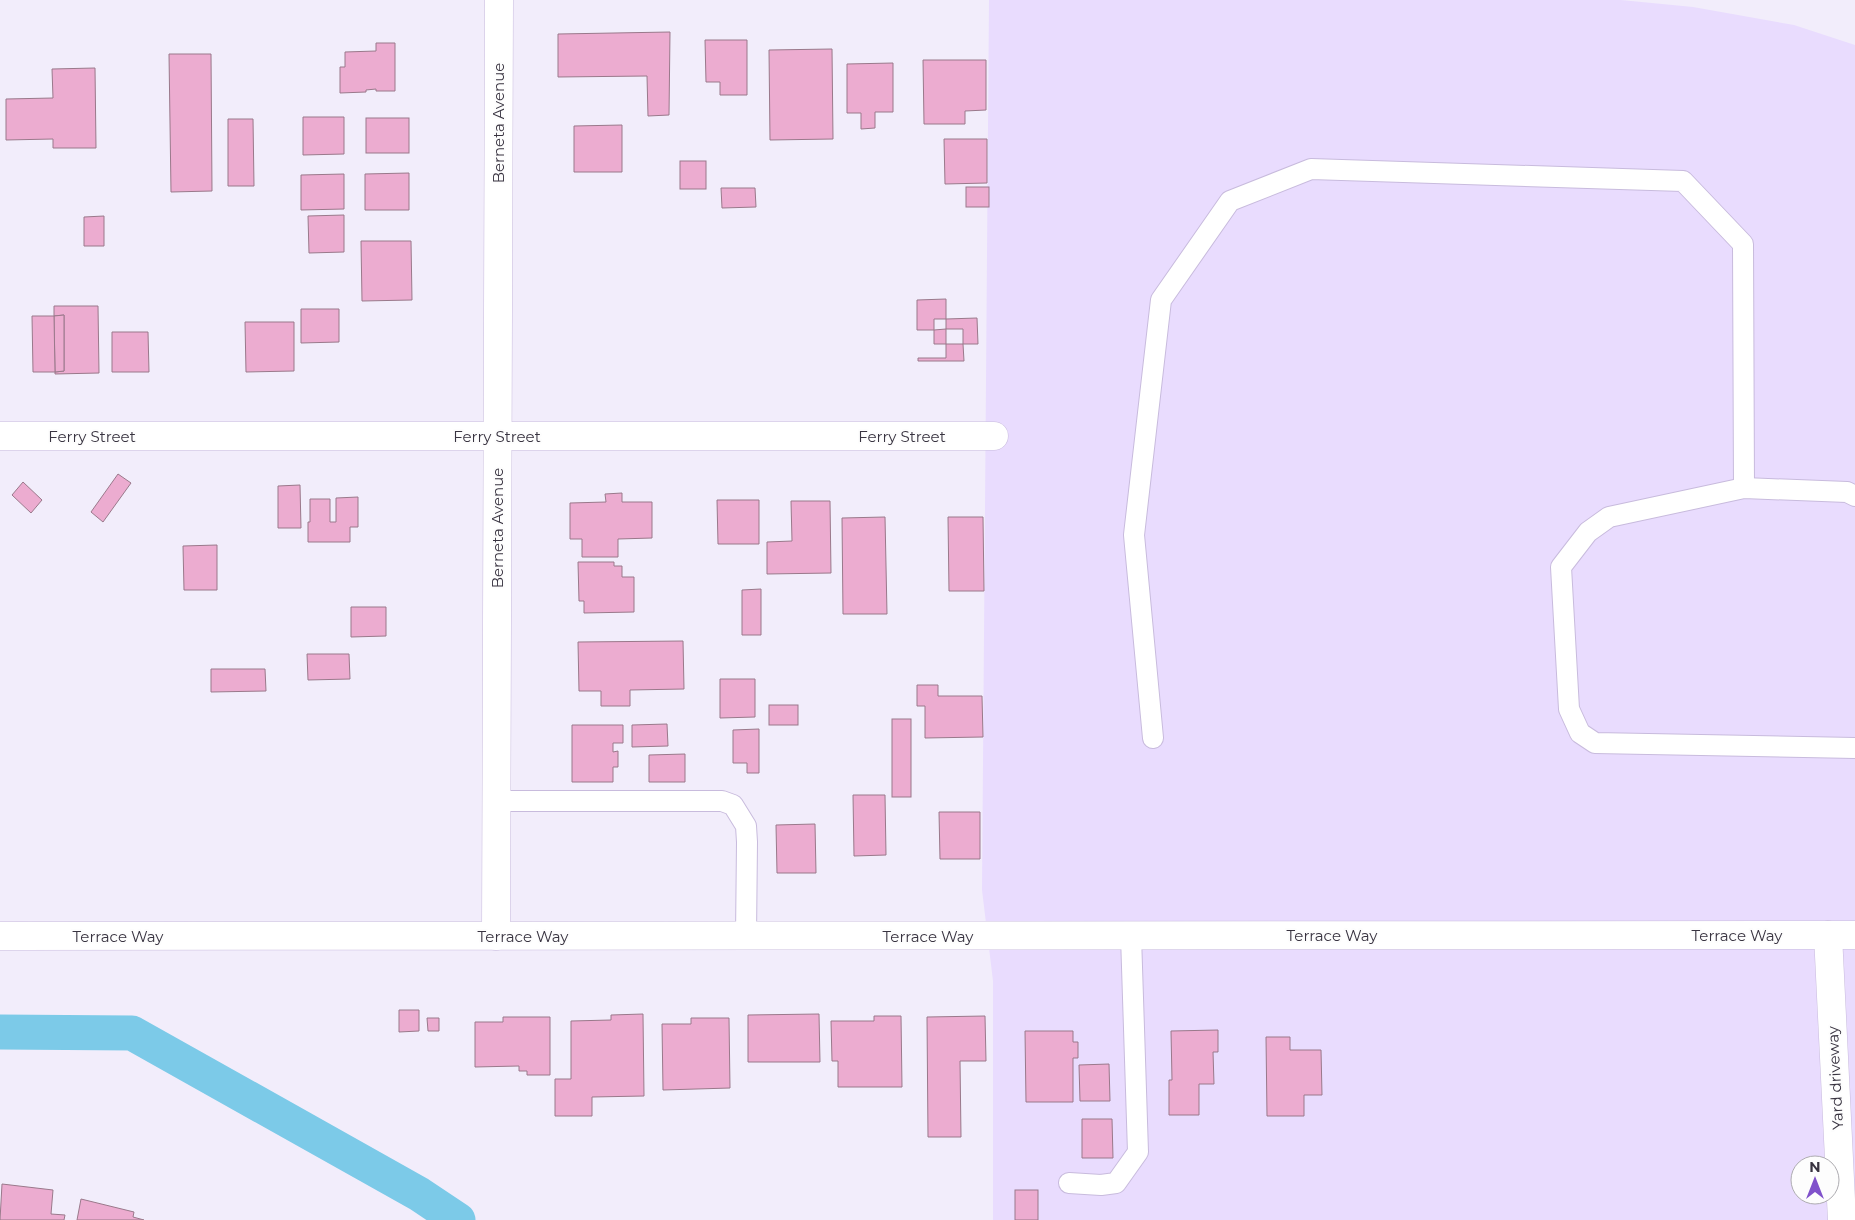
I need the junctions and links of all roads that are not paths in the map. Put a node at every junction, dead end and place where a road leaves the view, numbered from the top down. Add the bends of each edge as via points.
1 (498, 0) edge
2 (0, 436) edge
3 (497, 436) junction
4 (994, 436) dead end
5 (1744, 488) junction
6 (1855, 496) edge
7 (1153, 738) dead end
8 (1855, 748) edge
9 (496, 801) junction
10 (1828, 935) junction
11 (1855, 935) edge
12 (0, 936) edge
13 (496, 936) junction
14 (746, 936) junction
15 (1131, 936) junction
16 (1069, 1183) dead end
17 (1842, 1220) edge

1 - 3 street, Berneta Avenue
2 - 3 street, Ferry Street
3 - 4 street, Ferry Street
3 - 9 street, Berneta Avenue
5 - 6 lane via 1846,492
5 - 7 lane via 1743,244 1683,182 1311,169 1230,201 1161,300 1134,535
5 - 8 lane via 1610,517 1588,532 1561,567 1573,717 1580,733 1595,743
9 - 13 street, Berneta Avenue
9 - 14 lane via 722,801 733,805 746,826
10 - 11 street, Terrace Way
10 - 15 street, Terrace Way
10 - 17 street, Yard driveway
12 - 13 street, Terrace Way
13 - 14 street, Terrace Way
14 - 15 street, Terrace Way
15 - 16 lane via 1138,1152 1116,1183

